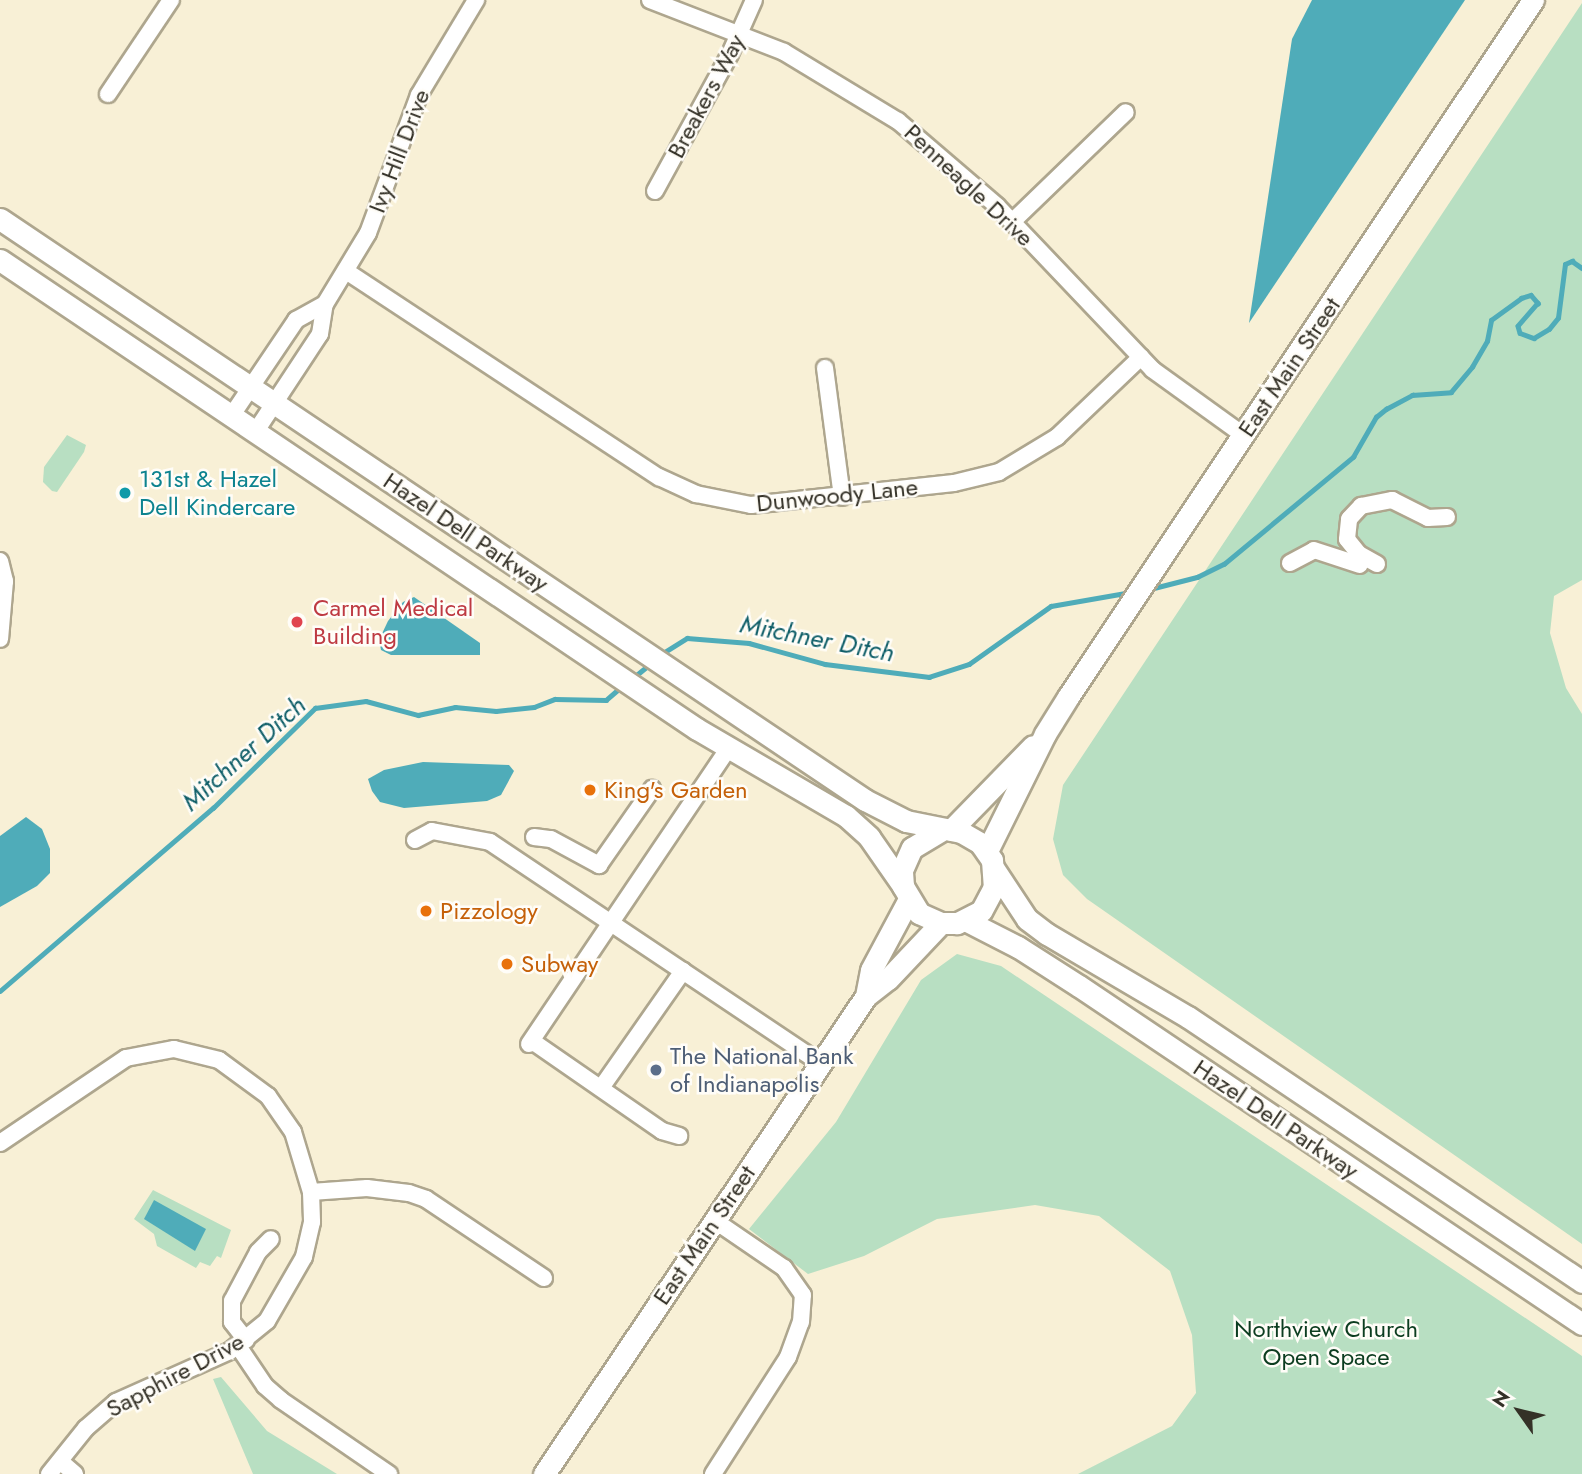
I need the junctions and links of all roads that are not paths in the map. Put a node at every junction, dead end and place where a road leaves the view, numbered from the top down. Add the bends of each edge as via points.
1 (172, 0) edge
2 (476, 0) edge
3 (650, 0) edge
4 (754, 0) edge
5 (1533, 0) edge
6 (740, 33) junction
7 (108, 94) dead end
8 (1126, 112) dead end
9 (654, 191) dead end
10 (0, 219) edge
11 (1012, 222) junction
12 (0, 260) edge
13 (346, 271) junction
14 (325, 304) junction
15 (1141, 357) junction
16 (825, 368) dead end
17 (251, 387) junction
18 (275, 404) junction
19 (232, 415) junction
20 (256, 431) junction
21 (1243, 435) junction
22 (842, 497) junction
23 (1447, 517) dead end
24 (0, 561) edge
25 (1290, 563) dead end
26 (0, 639) edge
27 (1045, 734) junction
28 (728, 749) junction
29 (652, 789) dead end
30 (945, 831) junction
31 (534, 836) dead end
32 (415, 841) dead end
33 (991, 860) junction
34 (906, 893) junction
35 (965, 920) junction
36 (612, 923) junction
37 (941, 923) junction
38 (683, 971) junction
39 (866, 996) junction
40 (820, 1063) junction
41 (600, 1088) junction
42 (679, 1136) dead end
43 (0, 1143) edge
44 (311, 1192) junction
45 (714, 1220) junction
46 (271, 1239) dead end
47 (544, 1278) dead end
48 (1582, 1282) edge
49 (1582, 1324) edge
50 (242, 1343) junction
51 (60, 1461) junction
52 (49, 1474) edge
53 (75, 1474) edge
54 (389, 1474) edge
55 (544, 1474) edge
56 (713, 1474) edge

1 - 7 street
2 - 13 street, Ivy Hill Drive via 427,78 376,214
3 - 6 street, Penneagle Drive
4 - 6 street, Breakers Way
5 - 21 main road, East Main Street
6 - 9 street, Breakers Way
6 - 11 street, Penneagle Drive via 802,61 881,108 942,154
8 - 11 street
10 - 17 main road, Hazel Dell Parkway
11 - 15 street, Penneagle Drive
12 - 19 main road, Hazel Dell Parkway
13 - 14 street, Ivy Hill Drive
13 - 22 street, Dunwoody Lane via 684,490 751,505
14 - 17 street, Ivy Hill Drive via 296,320
14 - 18 street, Ivy Hill Drive via 320,334
15 - 21 street, Penneagle Drive
15 - 22 street, Dunwoody Lane via 1057,437 1013,465 966,481
16 - 22 street
17 - 18 main road, Hazel Dell Parkway
17 - 19 street, Ivy Hill Drive
18 - 20 street, Ivy Hill Drive
18 - 30 main road, Hazel Dell Parkway via 888,813
19 - 20 main road, Hazel Dell Parkway
20 - 28 main road, Hazel Dell Parkway
21 - 27 main road, East Main Street
23 - 25 street via 1428,518 1392,500 1361,506 1349,519 1347,539 1368,565 1314,550
24 - 26 street via 5,581
27 - 30 main road, East Main Street
27 - 33 main road, East Main Street
28 - 34 main road, Hazel Dell Parkway via 860,827
28 - 36 street
29 - 31 street via 598,864 551,839
30 - 33 main road via 971,836
30 - 34 main road via 912,848 902,870
32 - 36 street via 432,831 490,842
33 - 35 main road via 994,887 986,904
33 - 48 main road, Hazel Dell Parkway via 1039,929 1188,1017
34 - 37 main road via 919,913
34 - 39 main road, East Main Street via 871,970
35 - 37 main road
35 - 49 main road, Hazel Dell Parkway via 1079,986
36 - 38 street
36 - 41 street via 530,1043
37 - 39 main road, East Main Street
38 - 40 street
38 - 41 street
39 - 40 main road, East Main Street
40 - 45 main road, East Main Street
41 - 42 street via 662,1131
43 - 44 street, Sapphire Drive via 126,1058 174,1049 219,1060 268,1096 293,1132
44 - 47 street via 367,1188 409,1193
44 - 50 street, Sapphire Drive via 312,1222 304,1257 276,1308
45 - 55 main road, East Main Street
45 - 56 street via 784,1268 803,1295 801,1322 788,1357
46 - 50 street via 258,1252 232,1301 232,1322
50 - 51 street, Sapphire Drive via 116,1402 86,1428
50 - 54 street via 265,1386
51 - 52 street, Sapphire Drive
51 - 53 street

